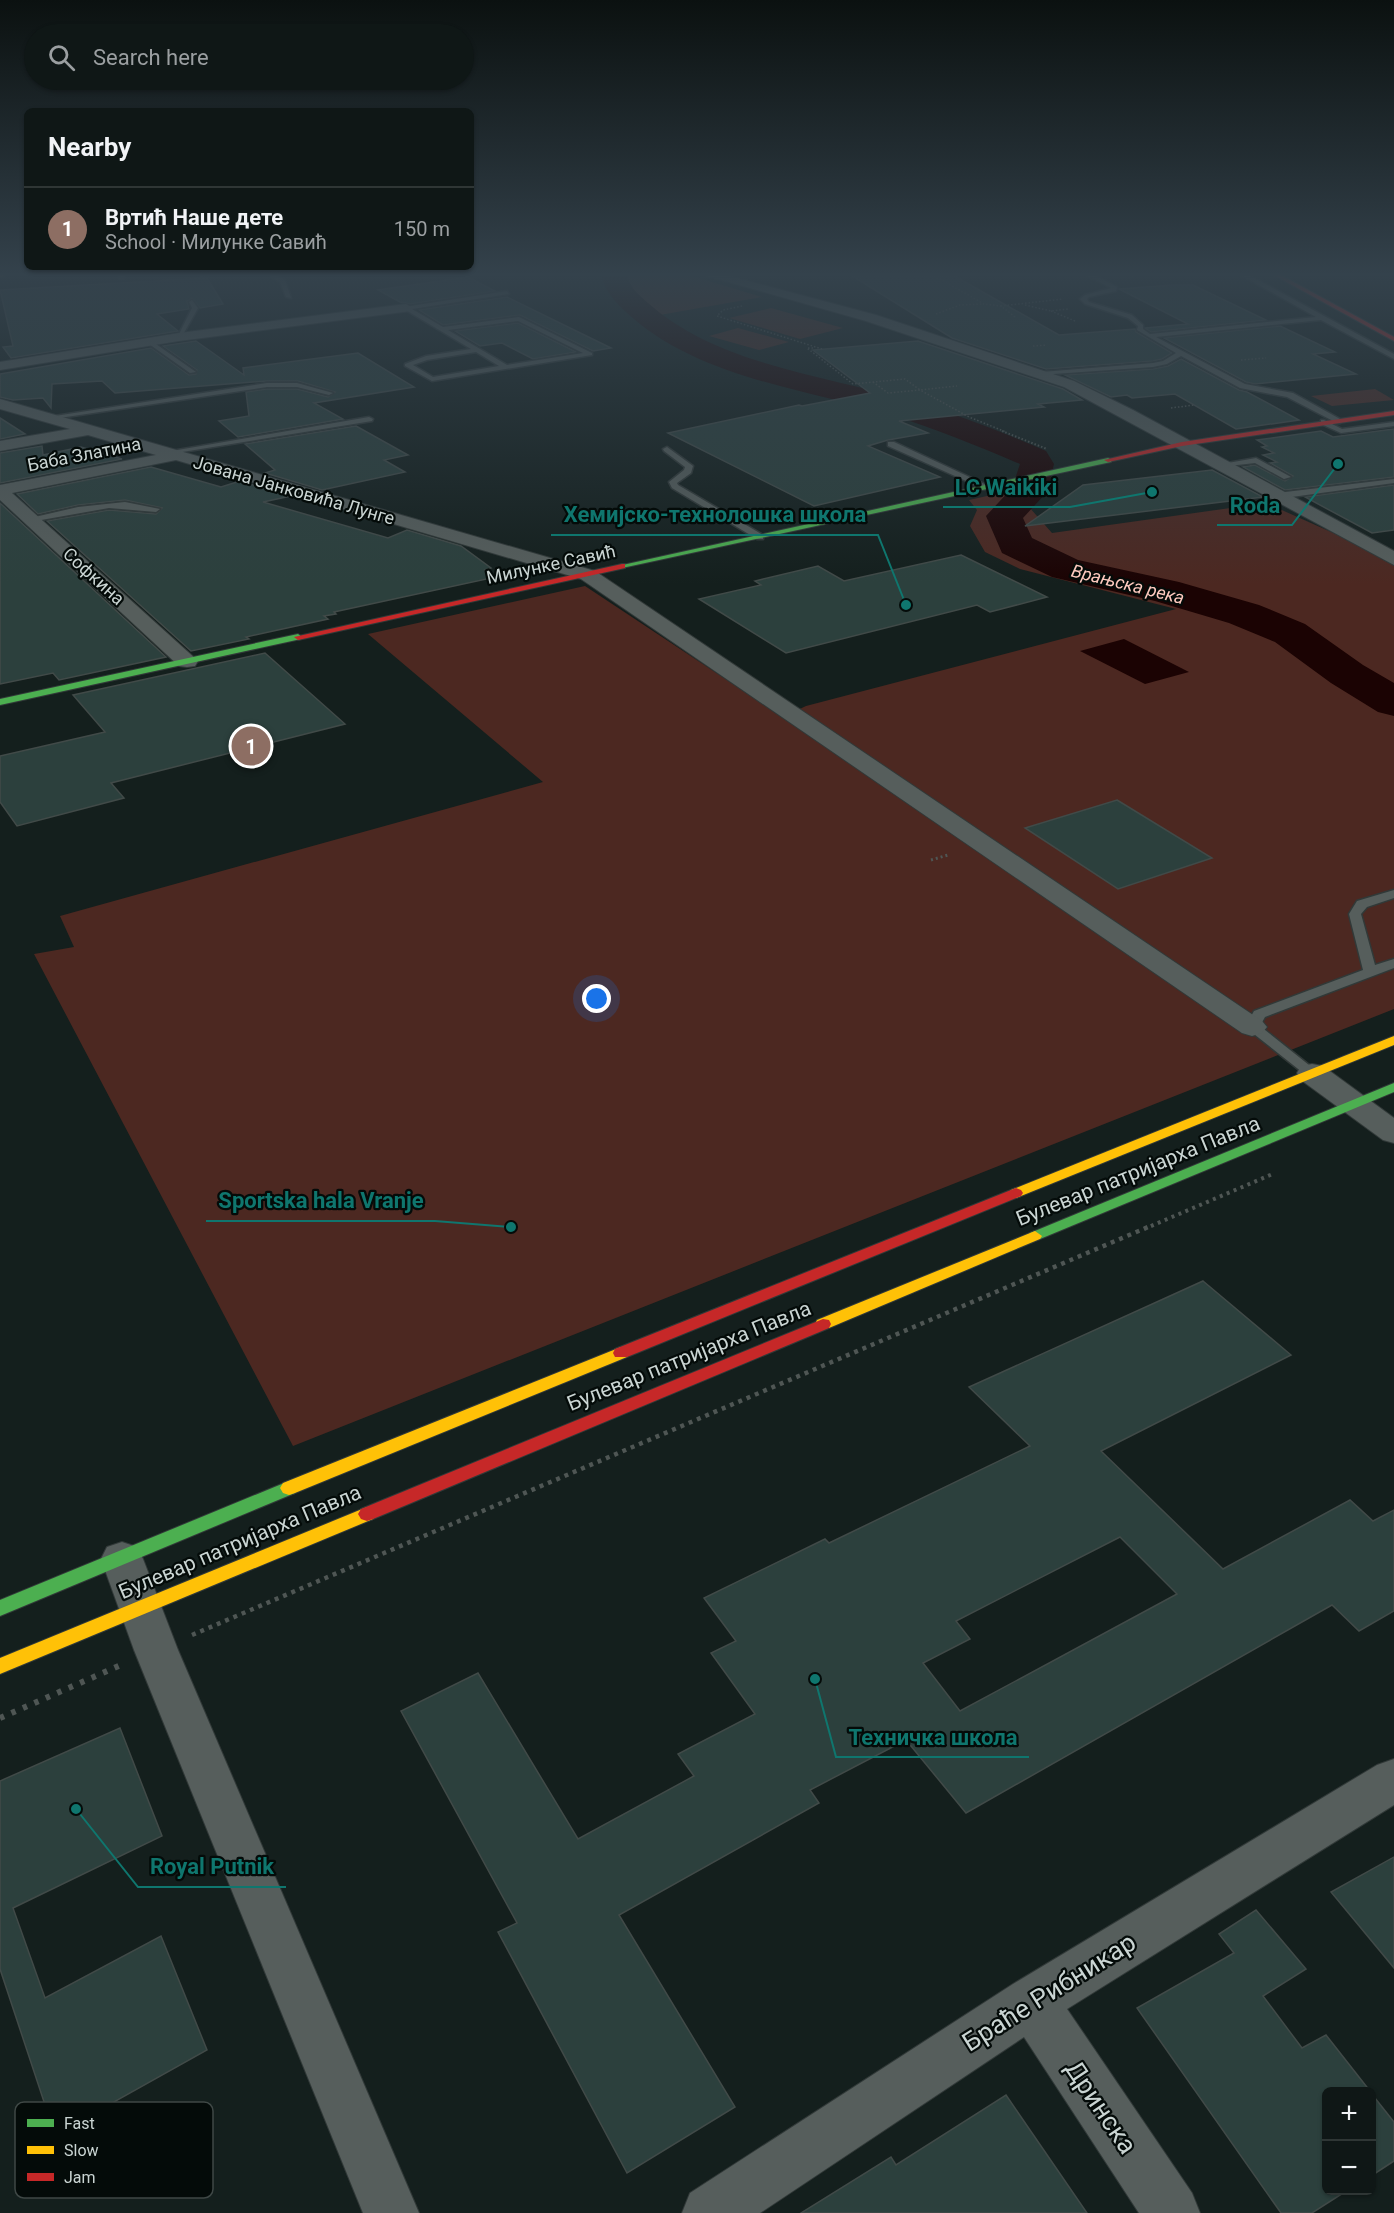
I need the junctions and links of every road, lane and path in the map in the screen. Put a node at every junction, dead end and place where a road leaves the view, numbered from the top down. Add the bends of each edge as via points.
1 (429, 377) edge
2 (444, 377) edge
3 (844, 377) edge
4 (1050, 377) edge
5 (1226, 377) edge
6 (873, 382) junction
7 (957, 386) dead end
8 (920, 390) junction
9 (329, 393) dead end
10 (3, 406) edge
11 (1394, 413) edge
12 (46, 418) junction
13 (369, 419) dead end
14 (1330, 422) junction
15 (1394, 424) edge
16 (90, 430) junction
17 (891, 444) dead end
18 (1182, 444) junction
19 (0, 446) edge
20 (667, 449) dead end
21 (1053, 452) dead end
22 (169, 455) junction
23 (1220, 465) junction
24 (1287, 477) dead end
25 (1394, 481) edge
26 (987, 487) junction
27 (0, 491) edge
28 (1277, 496) junction
29 (156, 509) dead end
30 (30, 519) junction
31 (760, 537) junction
32 (1394, 559) edge
33 (588, 575) junction
34 (187, 661) junction
35 (0, 702) edge
36 (1394, 894) edge
37 (1394, 963) edge
38 (1370, 972) junction
39 (1252, 1027) junction
40 (1394, 1040) edge
41 (1312, 1073) junction
42 (1394, 1086) edge
43 (1353, 1105) junction
44 (1394, 1133) edge
45 (1285, 1168) dead end
46 (122, 1558) junction
47 (0, 1608) edge
48 (148, 1628) junction
49 (0, 1666) edge
50 (0, 1718) edge
51 (1394, 1780) edge
52 (1031, 2002) junction
53 (391, 2213) edge
54 (710, 2213) edge
55 (1172, 2213) edge

1 - 2 lane
3 - 6 path via 853,384
4 - 18 street via 1081,389
5 - 14 lane via 1243,386 1290,395
6 - 8 path via 888,393
6 - 8 path via 905,379
7 - 8 path
8 - 21 path via 969,417
9 - 12 lane via 267,385
10 - 12 street, Јована Јанковића Лунге
11 - 14 main road, Милунке Савић
12 - 16 street, Јована Јанковића Лунге
13 - 22 lane
14 - 15 lane via 1341,431
14 - 18 main road, Милунке Савић
16 - 19 street
16 - 22 street, Јована Јанковића Лунге
17 - 26 lane
18 - 23 street
18 - 26 main road, Милунке Савић
20 - 31 lane via 689,466 673,482 675,486
22 - 27 street, Баба Златина
22 - 33 street, Јована Јанковића Лунге
23 - 24 lane via 1256,460
23 - 28 street
25 - 28 lane
26 - 31 main road, Милунке Савић
27 - 30 street, Софкина
28 - 32 street
29 - 30 lane via 117,503
30 - 34 street, Софкина
31 - 33 main road, Милунке Савић
33 - 34 main road, Милунке Савић
33 - 39 street, Јована Јанковића Лунге
34 - 35 main road, Милунке Савић
36 - 38 lane via 1362,904 1355,914
37 - 38 lane
38 - 39 lane via 1259,1014
39 - 41 lane
40 - 41 main road, Булевар патријарха Павла
41 - 43 street
41 - 46 main road, Булевар патријарха Павла
42 - 43 main road, Булевар патријарха Павла
43 - 44 street
43 - 48 main road, Булевар патријарха Павла
45 - 48 path
46 - 47 main road, Булевар патријарха Павла
46 - 48 street
48 - 49 main road, Булевар патријарха Павла
48 - 50 path
48 - 53 street
51 - 52 street, Браће Рибникар
52 - 54 street, Браће Рибникар
52 - 55 street, Дринска

